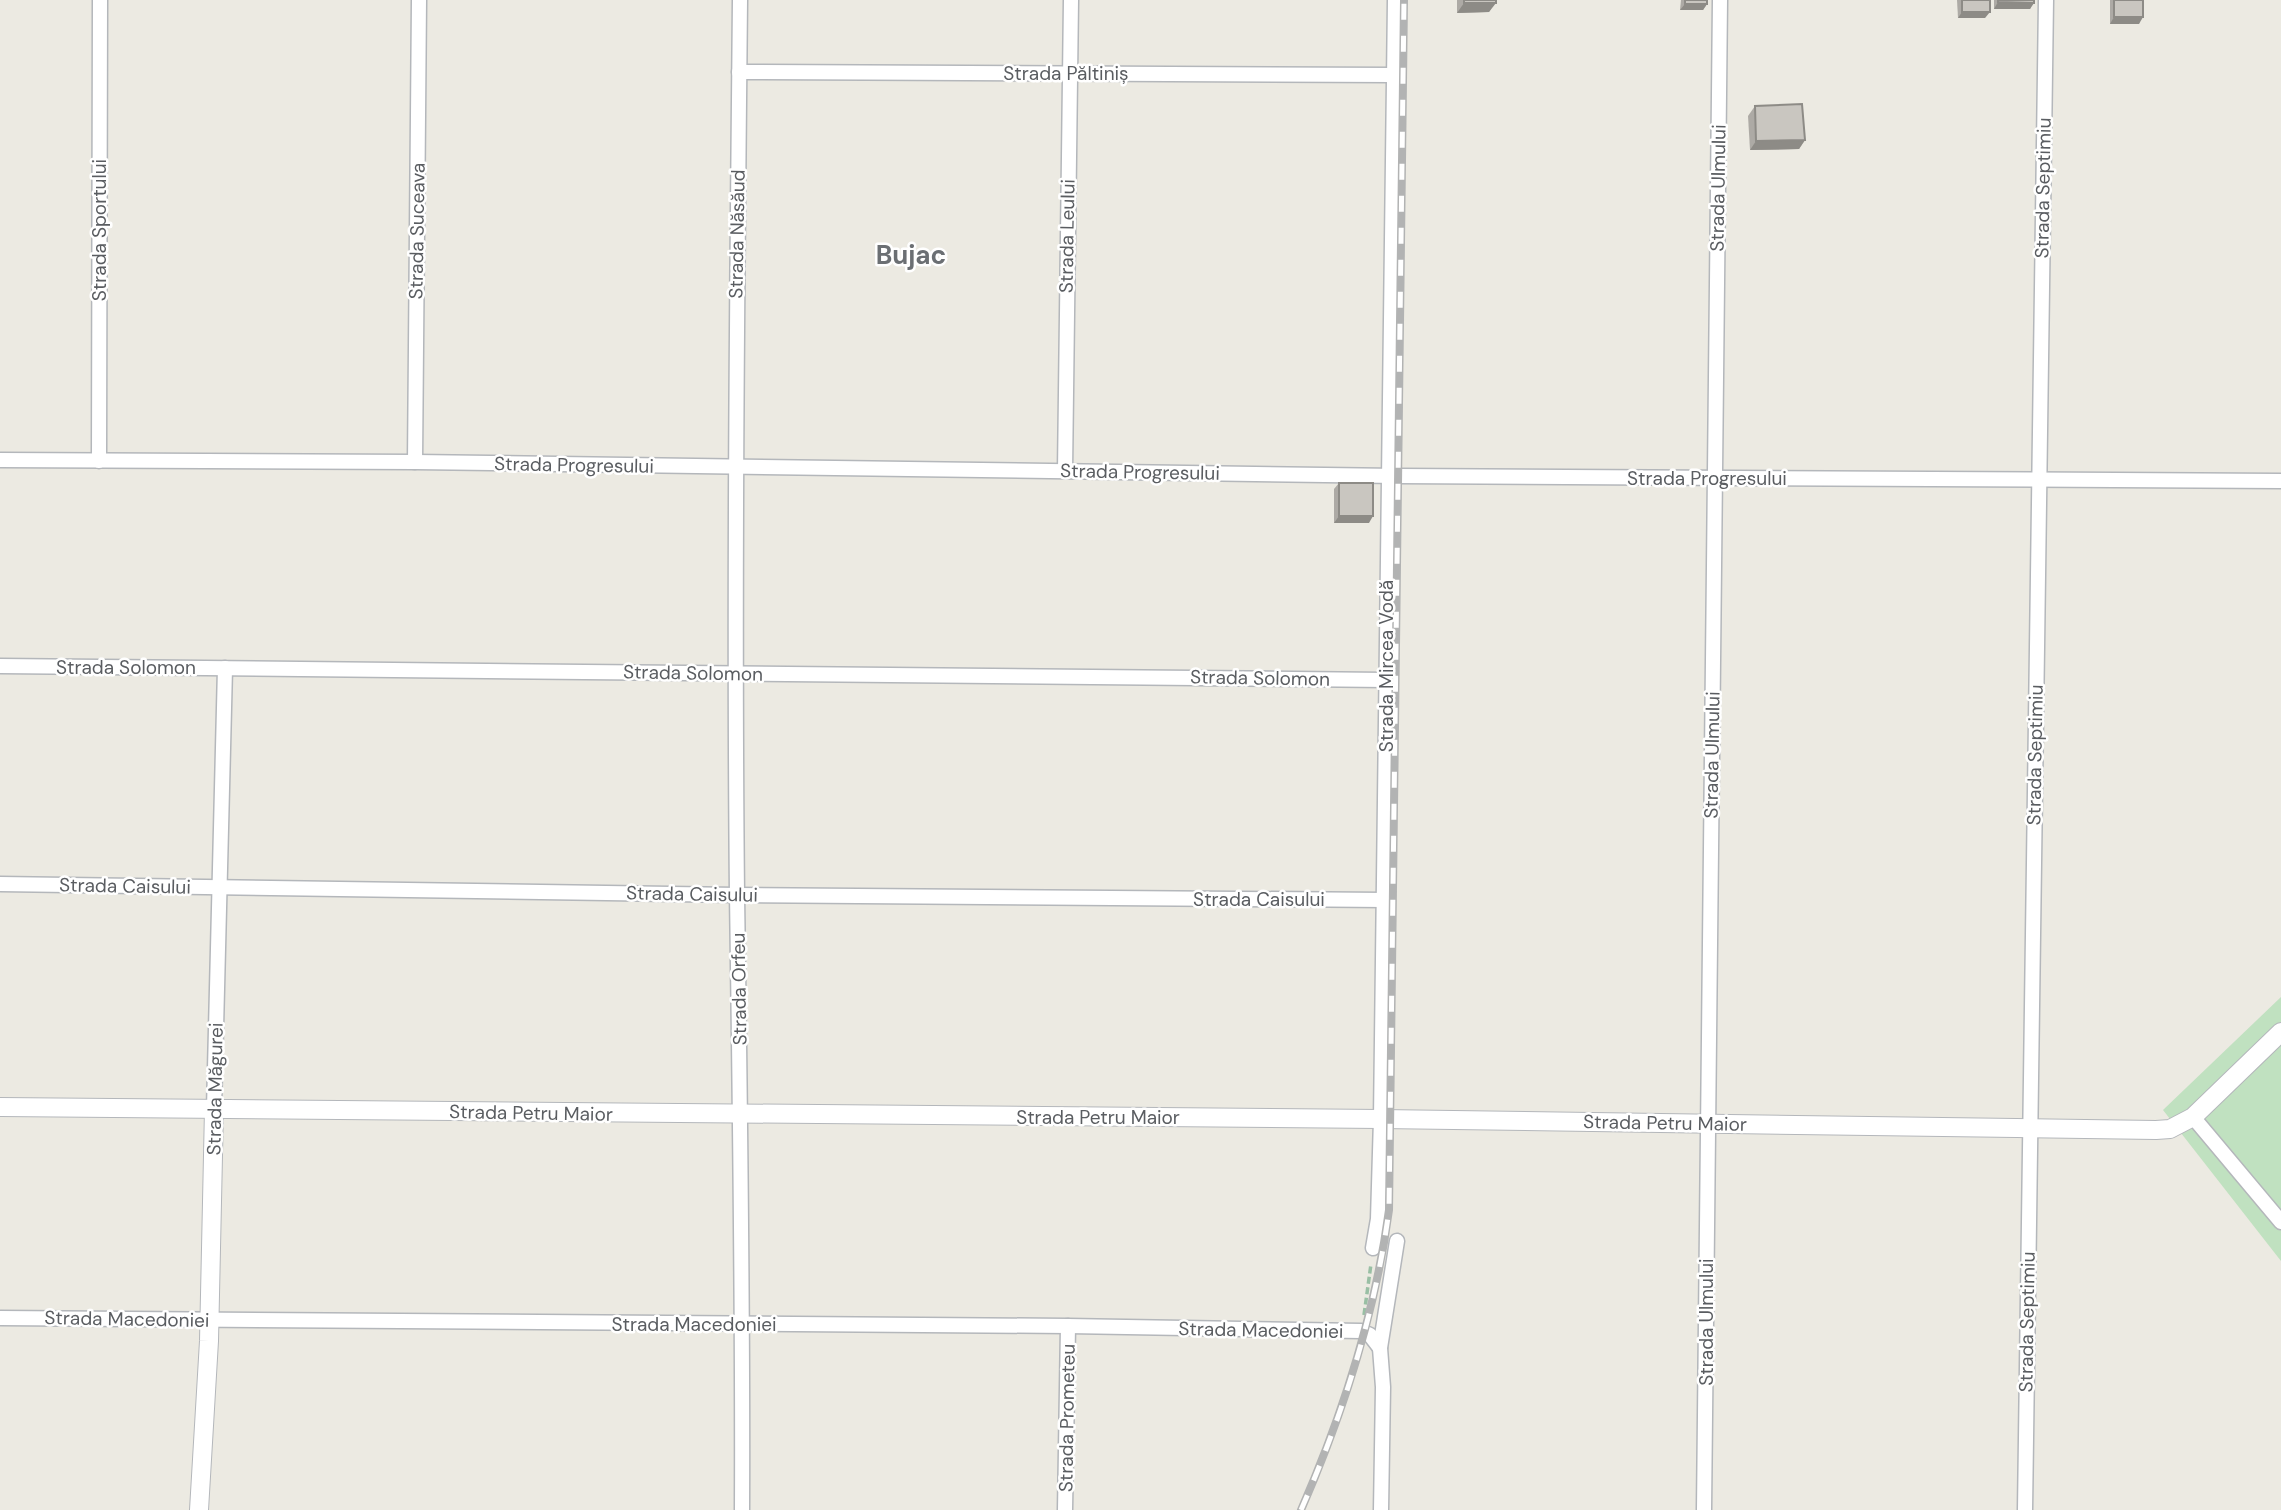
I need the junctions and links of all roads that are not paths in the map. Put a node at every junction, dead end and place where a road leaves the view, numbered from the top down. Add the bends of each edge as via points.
1 (100, 0) edge
2 (419, 0) edge
3 (740, 0) edge
4 (1071, 0) edge
5 (1395, 0) edge
6 (1720, 0) edge
7 (2046, 0) edge
8 (739, 72) junction
9 (1070, 73) junction
10 (1394, 75) junction
11 (0, 460) edge
12 (99, 461) junction
13 (415, 462) junction
14 (735, 468) junction
15 (1065, 471) junction
16 (1388, 476) junction
17 (1715, 477) junction
18 (2038, 480) junction
19 (2281, 481) edge
20 (0, 666) edge
21 (225, 668) junction
22 (736, 673) junction
23 (1386, 680) junction
24 (0, 884) edge
25 (220, 887) junction
26 (737, 895) junction
27 (1385, 900) junction
28 (2281, 1032) edge
29 (0, 1107) edge
30 (214, 1109) junction
31 (741, 1115) junction
32 (2193, 1117) junction
33 (1381, 1119) junction
34 (1707, 1123) junction
35 (2030, 1127) junction
36 (2281, 1222) edge
37 (1397, 1241) dead end
38 (1373, 1248) road end
39 (0, 1318) edge
40 (210, 1320) junction
41 (743, 1324) junction
42 (1068, 1326) junction
43 (1380, 1348) junction
44 (199, 1510) edge
45 (741, 1510) edge
46 (1065, 1510) edge
47 (1381, 1510) edge
48 (1704, 1510) edge
49 (2025, 1510) edge

1 - 12 street, Strada Sportului
2 - 13 street, Strada Suceava
3 - 8 street, Strada Năsăud
4 - 9 street, Strada Leului
5 - 10 street, Strada Mircea Vodă
6 - 17 street, Strada Ulmului
7 - 18 street, Strada Septimiu
8 - 9 street, Strada Păltiniș
8 - 14 street, Strada Năsăud
9 - 10 street, Strada Păltiniș
9 - 15 street, Strada Leului
10 - 16 street, Strada Mircea Vodă
11 - 12 street, Strada Progresului
12 - 13 street, Strada Progresului
13 - 14 street, Strada Progresului
14 - 15 street, Strada Progresului
14 - 22 street, Strada Orfeu
15 - 16 street, Strada Progresului
16 - 17 street, Strada Progresului
16 - 23 street, Strada Mircea Vodă
17 - 18 street, Strada Progresului
17 - 34 street, Strada Ulmului
18 - 19 street, Strada Progresului
18 - 35 street, Strada Septimiu
20 - 21 street, Strada Solomon
21 - 22 street, Strada Solomon
21 - 25 street, Strada Măgurei
22 - 23 street, Strada Solomon
22 - 26 street, Strada Orfeu
23 - 27 street, Strada Mircea Vodă
24 - 25 street, Strada Caisului
25 - 26 street, Strada Caisului
25 - 30 street, Strada Măgurei
26 - 27 street, Strada Caisului
26 - 31 street, Strada Orfeu
27 - 33 street, Strada Mircea Vodă
28 - 32 street
29 - 30 street, Strada Petru Maior
30 - 31 street, Strada Petru Maior
30 - 40 street, Strada Măgurei
31 - 33 street, Strada Petru Maior
31 - 41 street, Strada Orfeu
32 - 35 street, Strada Petru Maior via 2170,1129 2156,1130
32 - 36 street
33 - 34 street, Strada Petru Maior
33 - 38 street, Strada Mircea Vodă
34 - 35 street, Strada Petru Maior
34 - 48 street, Strada Ulmului
35 - 49 street, Strada Septimiu
37 - 43 street
39 - 40 street, Strada Macedoniei
40 - 41 street, Strada Macedoniei
40 - 44 street, Strada Măgurei
41 - 42 street, Strada Macedoniei
41 - 45 street, Strada Orfeu
42 - 43 street, Strada Macedoniei via 1361,1331
42 - 46 street, Strada Prometeu
43 - 47 street

